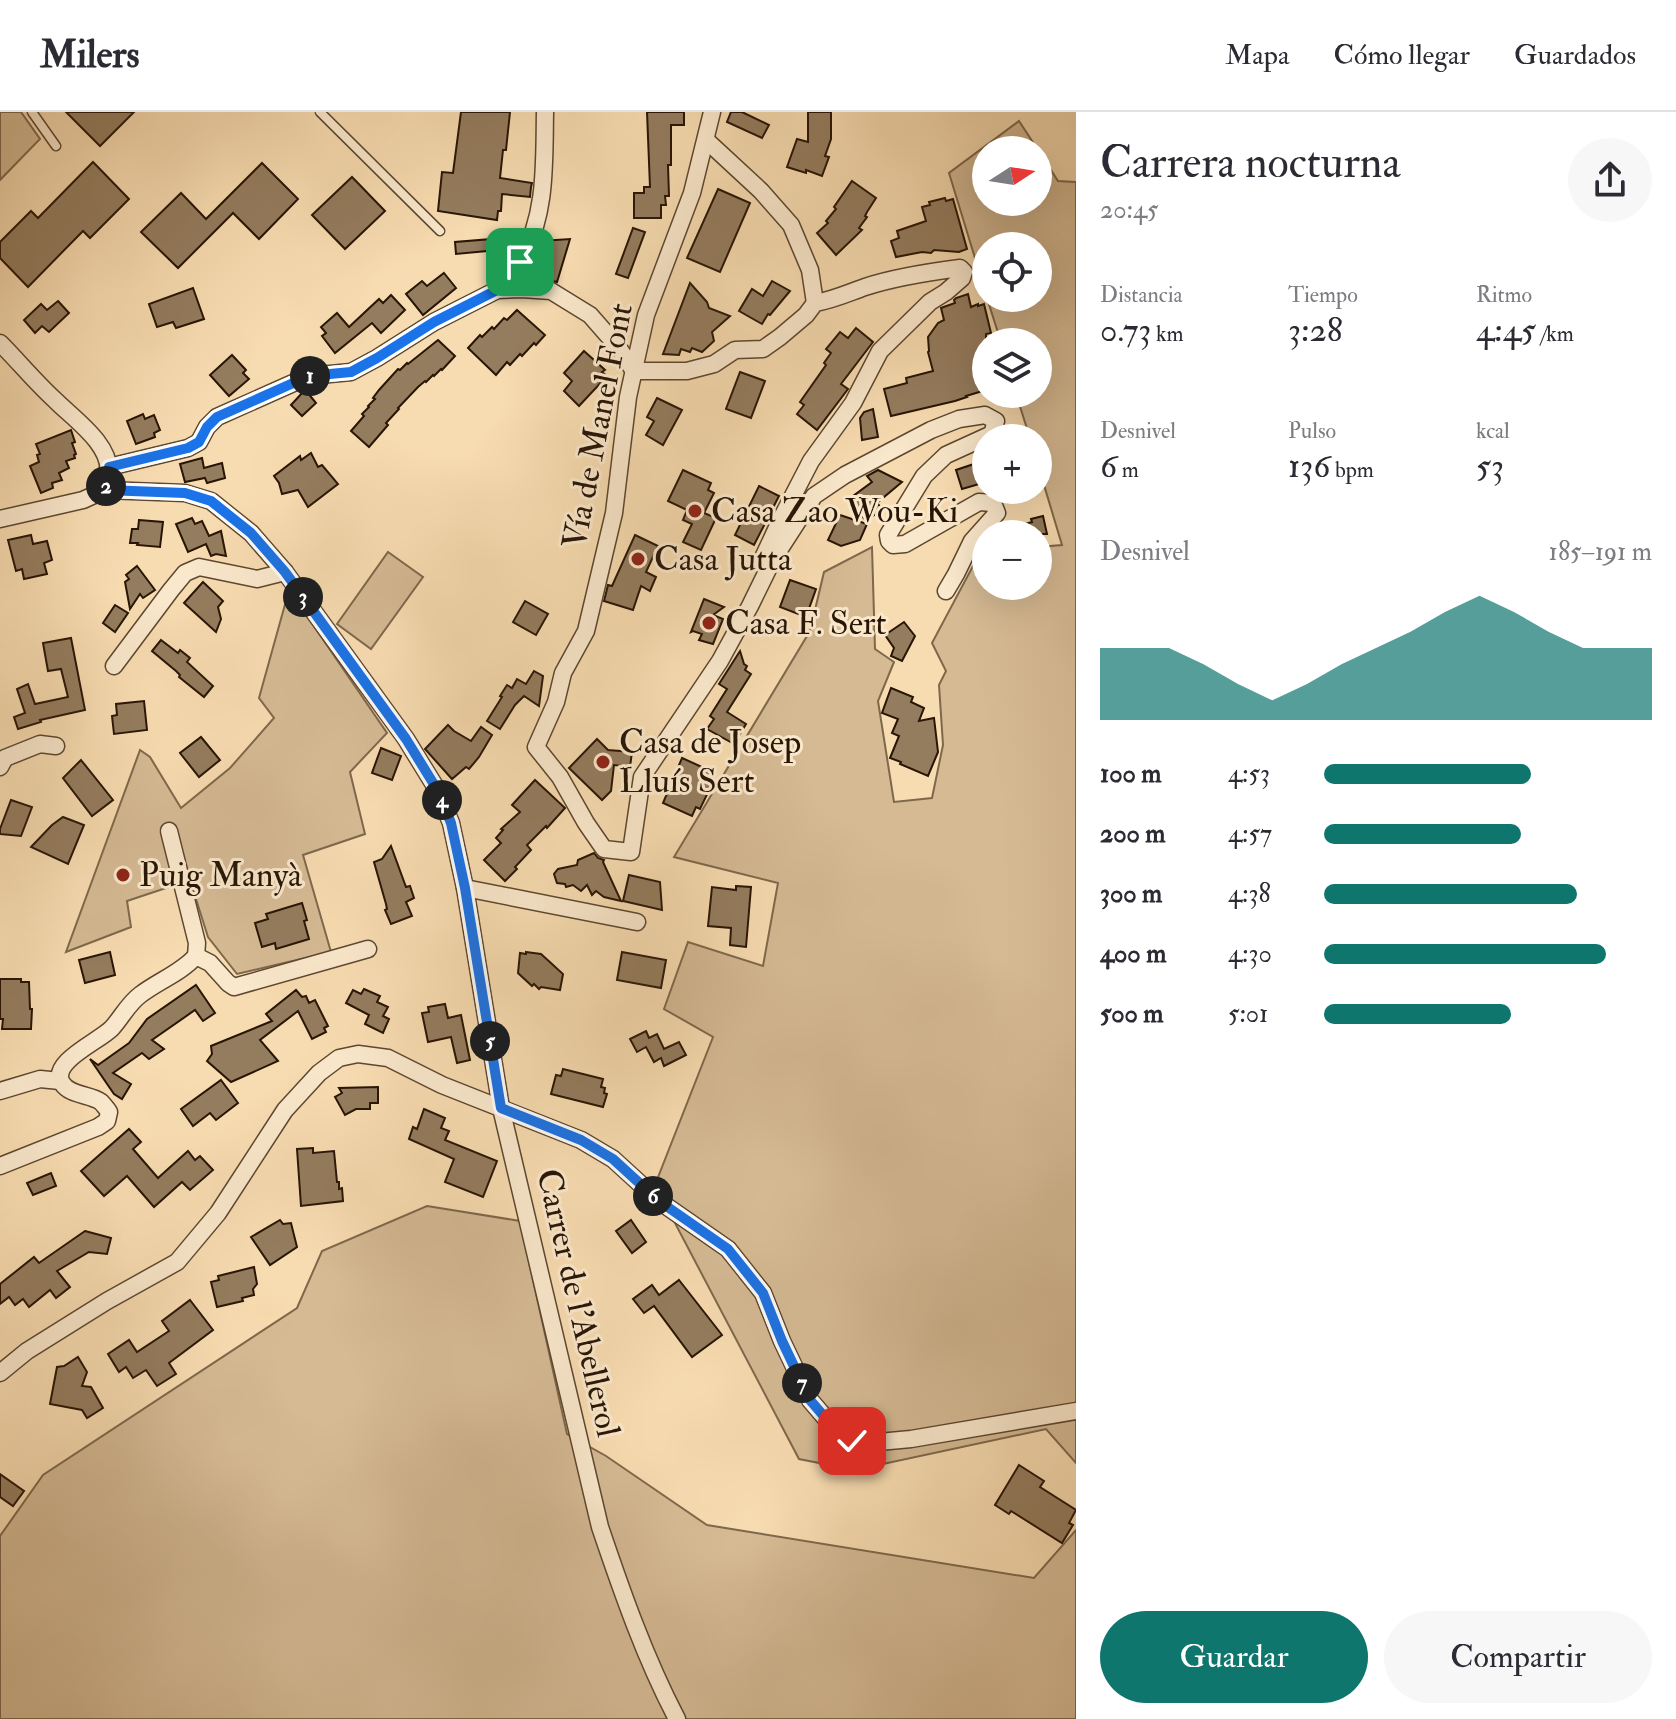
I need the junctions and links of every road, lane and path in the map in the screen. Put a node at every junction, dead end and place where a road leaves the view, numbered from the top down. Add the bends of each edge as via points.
1 (32, 112) edge
2 (320, 112) edge
3 (545, 112) edge
4 (712, 112) edge
5 (706, 140) junction
6 (56, 146) dead end
7 (440, 231) dead end
8 (497, 290) junction
9 (815, 303) junction
10 (0, 343) edge
11 (634, 371) junction
12 (109, 467) junction
13 (105, 490) junction
14 (0, 519) edge
15 (285, 572) junction
16 (764, 576) junction
17 (946, 591) dead end
18 (114, 666) dead end
19 (56, 746) dead end
20 (0, 767) edge
21 (169, 831) dead end
22 (465, 888) junction
23 (637, 922) dead end
24 (368, 949) dead end
25 (196, 956) junction
26 (60, 1081) junction
27 (0, 1091) edge
28 (501, 1108) junction
29 (0, 1166) edge
30 (0, 1373) edge
31 (1076, 1411) edge
32 (677, 1719) edge

1 - 6 lane
2 - 7 lane
3 - 8 street via 544,189 537,223 520,262
4 - 5 street, Vía de Manel Font
5 - 9 street via 791,225 810,270
5 - 11 street, Vía de Manel Font via 646,315
8 - 11 street via 551,291 590,315
8 - 12 street via 351,372 309,376 217,417 188,448
9 - 11 street via 763,349 735,350 714,364 687,371
9 - 16 street via 940,270 964,272 880,351 787,507 759,566
10 - 12 street via 100,445
11 - 16 street, Vía de Manel Font via 614,513 586,631 563,673 536,747 604,849 631,852 642,777 720,661
12 - 13 street
13 - 14 street, Carrer de l'Abellerol
13 - 15 street, Carrer de l'Abellerol via 185,493 211,501 251,533
15 - 18 street via 257,579 199,567 185,573
15 - 22 street, Carrer de l'Abellerol via 438,791
16 - 17 street via 814,496 931,430 985,415 996,421 992,434 946,455 924,476 888,535 893,545 905,544 979,502 993,503 997,513 972,541
19 - 20 street via 40,744 5,758
21 - 25 street
22 - 23 street
22 - 28 street, Carrer de l'Abellerol
24 - 25 street via 234,987
25 - 26 street via 132,1001 112,1028 65,1063
26 - 27 street via 40,1079
26 - 29 street via 67,1089 102,1102 109,1112 107,1121
28 - 30 street via 388,1058 339,1058 285,1110 218,1213 177,1262 27,1351
28 - 31 street via 581,1140 613,1159 659,1201 728,1249 763,1293 810,1400 852,1441 911,1439
28 - 32 street, Carrer de l'Abellerol via 600,1527 657,1682

